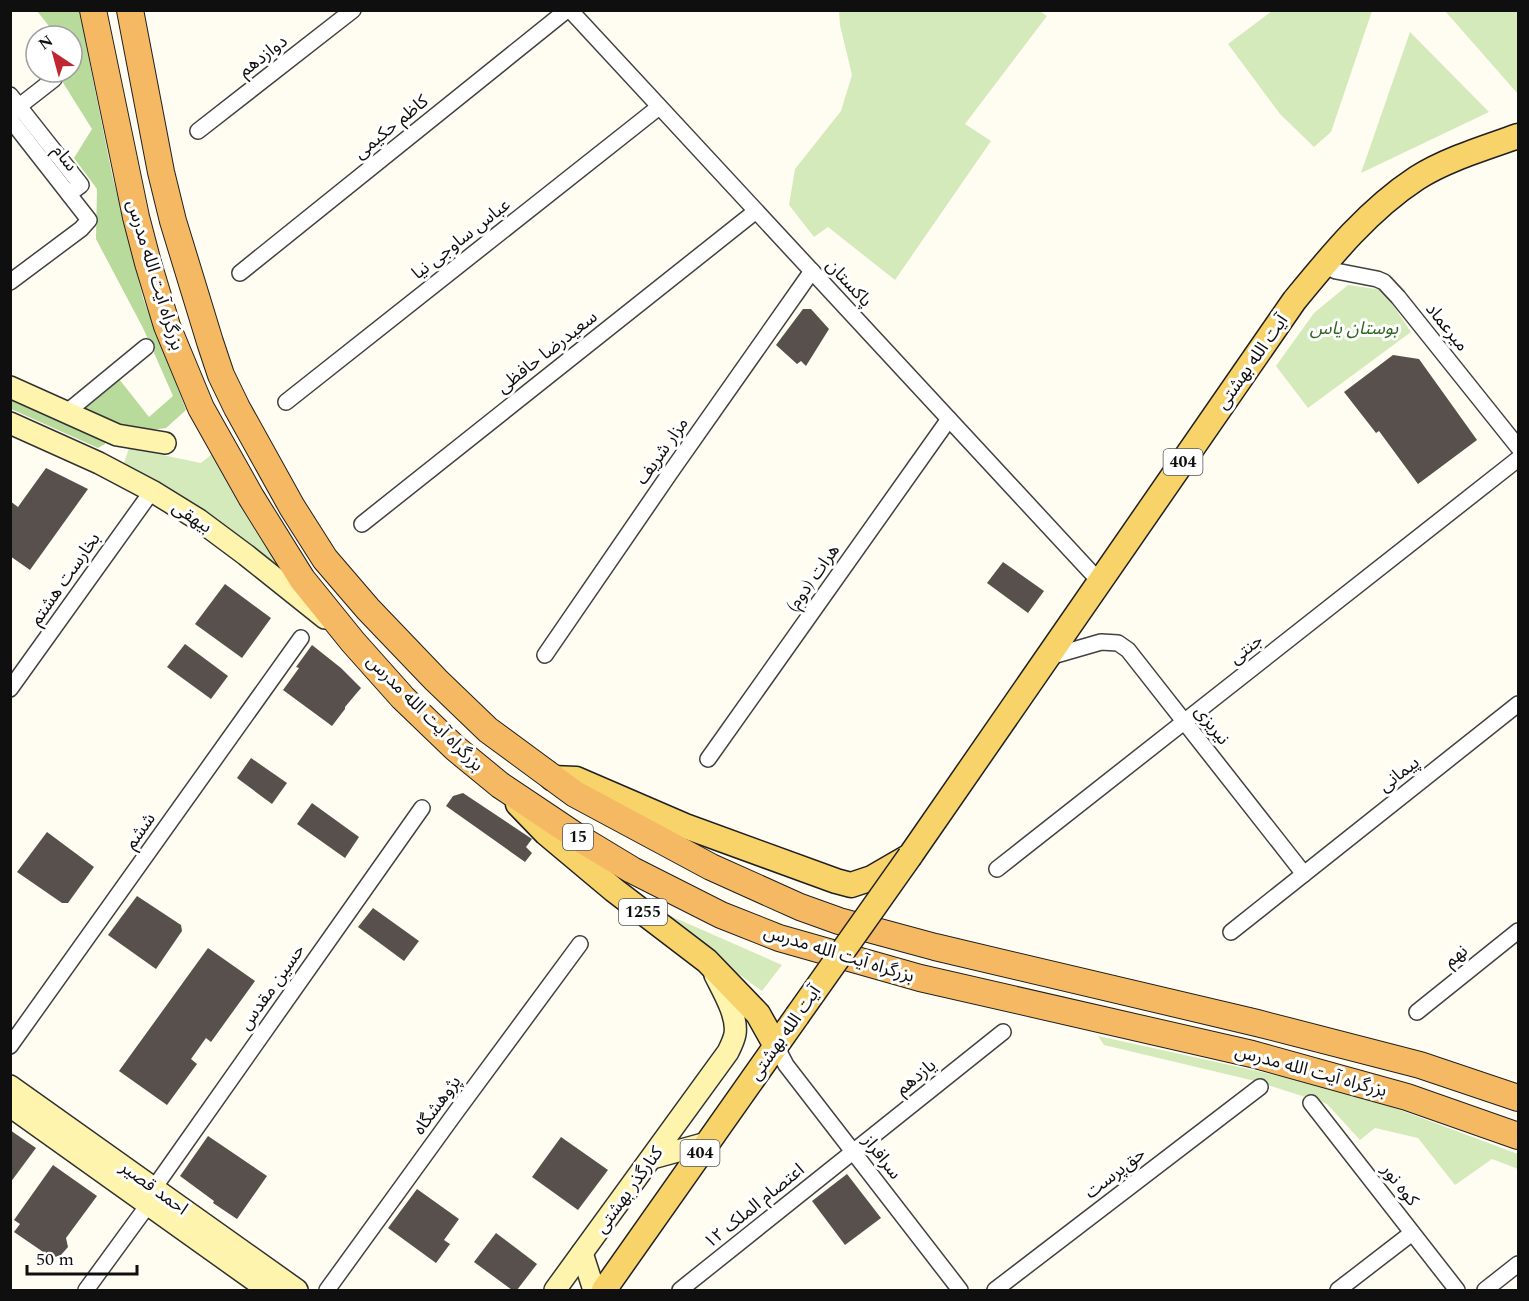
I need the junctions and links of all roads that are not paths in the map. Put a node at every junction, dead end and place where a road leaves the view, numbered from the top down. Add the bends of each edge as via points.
1 (93, 10) edge
2 (130, 10) edge
3 (353, 10) edge
4 (568, 10) edge
5 (46, 84) edge
6 (13, 105) edge
7 (659, 107) junction
8 (10, 119) edge
9 (198, 131) dead end
10 (1518, 136) edge
11 (75, 189) junction
12 (756, 211) junction
13 (1323, 265) junction
14 (812, 272) junction
15 (240, 273) dead end
16 (10, 282) edge
17 (146, 347) dead end
18 (10, 387) edge
19 (286, 402) dead end
20 (67, 412) junction
21 (949, 419) junction
22 (10, 423) edge
23 (117, 435) junction
24 (165, 443) dead end
25 (1518, 447) edge
26 (1518, 459) edge
27 (99, 463) junction
28 (152, 491) junction
29 (362, 524) dead end
30 (1100, 582) junction
31 (301, 638) dead end
32 (353, 642) junction
33 (1058, 654) junction
34 (545, 655) dead end
35 (10, 689) edge
36 (1518, 704) edge
37 (1185, 721) junction
38 (708, 759) dead end
39 (552, 778) junction
40 (500, 785) junction
41 (422, 808) dead end
42 (910, 856) junction
43 (997, 869) dead end
44 (1305, 874) junction
45 (1518, 931) edge
46 (1231, 932) dead end
47 (580, 944) dead end
48 (707, 962) junction
49 (1417, 1012) dead end
50 (1003, 1032) dead end
51 (10, 1046) edge
52 (776, 1046) junction
53 (10, 1086) edge
54 (1260, 1087) dead end
55 (1518, 1098) edge
56 (1311, 1103) dead end
57 (10, 1106) edge
58 (1518, 1136) edge
59 (707, 1143) junction
60 (853, 1152) junction
61 (652, 1158) junction
62 (151, 1196) junction
63 (1412, 1233) junction
64 (582, 1253) junction
65 (1518, 1264) edge
66 (86, 1290) edge
67 (268, 1290) edge
68 (297, 1290) edge
69 (327, 1290) edge
70 (555, 1290) edge
71 (594, 1290) edge
72 (603, 1290) edge
73 (680, 1290) edge
74 (960, 1290) edge
75 (995, 1290) edge
76 (1338, 1290) edge
77 (1457, 1290) edge
78 (1485, 1290) edge

1 - 32 highway, بزرگراه آیت الله مدرس / 15 via 135,217 167,326 201,408 251,497 302,579
2 - 39 highway, بزرگراه آیت الله مدرس / 15 via 161,172 195,298 221,375 258,449 325,559 361,601 488,730
3 - 9 street, دوازدهم
4 - 7 street, پاکستان
4 - 15 street, کاظم حکیمی
5 - 6 street
6 - 11 street
7 - 12 street, پاکستان
7 - 19 street, عباس ساوجی نیا
8 - 11 street, سام
10 - 13 main road, آیت الله بهشتی / 404 via 1418,178 1388,200
11 - 16 street, سام via 89,220
12 - 14 street, پاکستان
12 - 29 street, سعیدرضا حافظی
13 - 25 street, میرعماد via 1384,282
13 - 30 main road, آیت الله بهشتی / 404 via 1294,301
14 - 21 street, پاکستان
14 - 34 street, مزار شریف
17 - 20 street
18 - 20 main road
20 - 23 main road
21 - 30 street, پاکستان
21 - 38 street, هرات (دوم)
22 - 27 main road, بیهقی
23 - 24 main road
23 - 27 main road via 120,446 115,457
26 - 37 street, جنتی
27 - 28 main road, بیهقی
28 - 32 main road, بیهقی via 246,555
28 - 35 street, بخارست هشتم
30 - 33 main road, آیت الله بهشتی / 404
31 - 51 street, ششم
32 - 40 highway, بزرگراه آیت الله مدرس / 15 via 455,748
33 - 37 street, نیریزی via 1101,642 1119,643
33 - 42 main road, آیت الله بهشتی / 404
36 - 44 street, پیمانی
37 - 43 street, جنتی
37 - 44 street, نیریزی
39 - 42 main road via 576,779 686,826 851,885
39 - 55 highway, بزرگراه آیت الله مدرس / 15 via 711,867 839,921 1420,1065
40 - 48 main road, 1255 via 546,833
40 - 58 highway, بزرگراه آیت الله مدرس / 15 via 632,870 721,915 779,938 920,978 1252,1054 1407,1097
41 - 62 street, حسین مقدس
42 - 52 main road, آیت الله بهشتی / 404, bridge
44 - 46 street
45 - 49 street, نهم
47 - 69 street, پژوهشگاه
48 - 52 main road, 1255 via 758,1014
48 - 61 main road, کنارگذر بهشتی via 728,1000 735,1036 724,1059
50 - 60 street, یازدهم
52 - 59 main road, آیت الله بهشتی / 404
52 - 60 street, سرافراز / 1255 via 786,1065
53 - 62 main road, احمد قصیر
54 - 75 street, حق‌پرست
56 - 63 street, کوه نور
57 - 62 main road, احمد قصیر
59 - 61 main road
59 - 72 main road, آیت الله بهشتی / 404
60 - 73 street, اعتصام الملک ۱۲
60 - 74 street, سرافراز / 1255
61 - 64 main road, کنارگذر بهشتی
62 - 66 street, حسین مقدس
62 - 67 main road, احمد قصیر
62 - 68 main road, احمد قصیر
63 - 76 street
63 - 77 street, کوه نور
64 - 70 main road, کنارگذر بهشتی
64 - 71 main road
65 - 78 street

